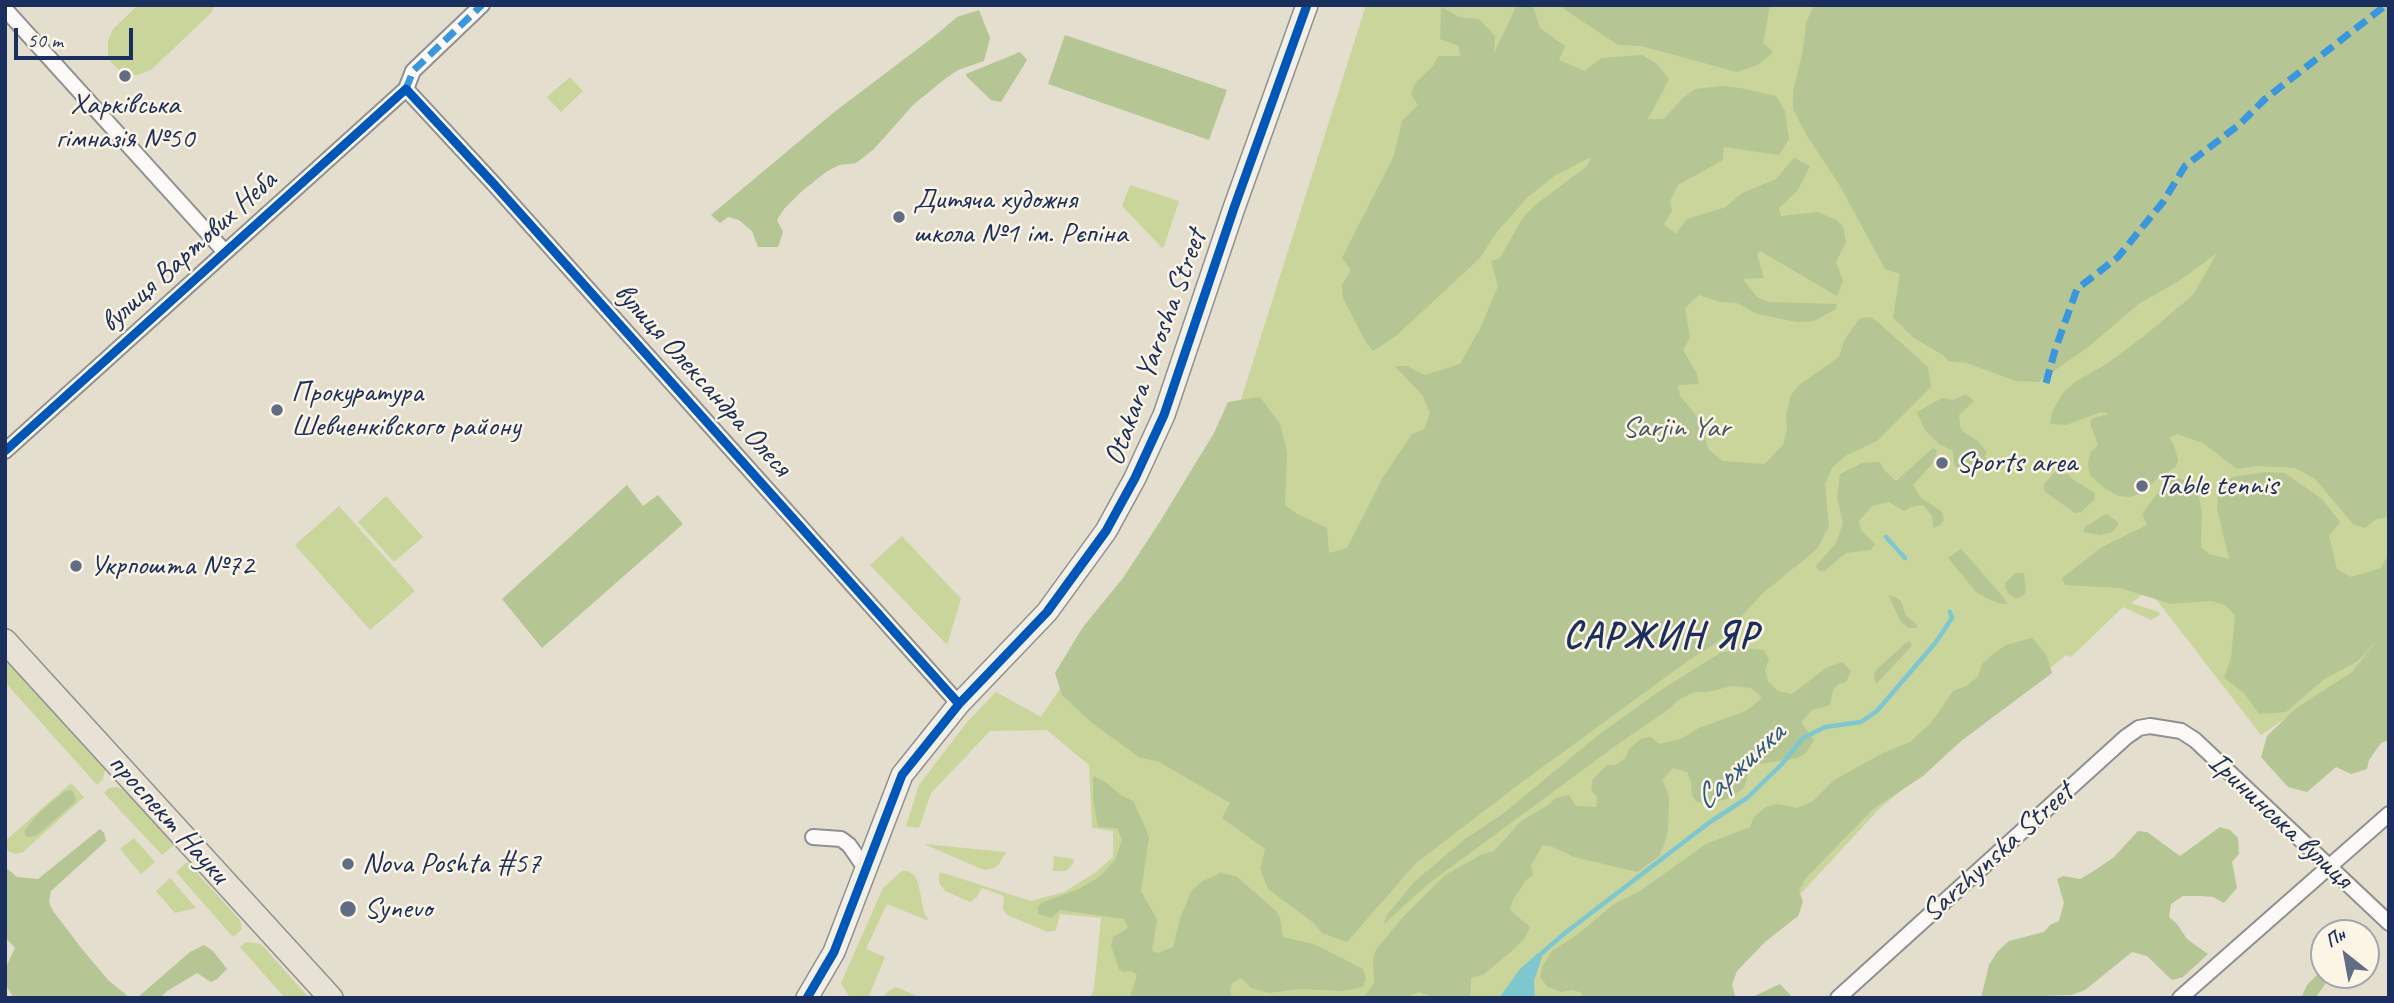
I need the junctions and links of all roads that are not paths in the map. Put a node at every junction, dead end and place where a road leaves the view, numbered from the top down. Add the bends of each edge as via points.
1 (482, 5) edge
2 (1307, 5) edge
3 (5, 9) edge
4 (406, 89) junction
5 (225, 252) junction
6 (5, 451) edge
7 (5, 641) edge
8 (960, 704) junction
9 (2165, 728) joint
10 (2389, 814) edge
11 (813, 837) dead end
12 (2328, 868) junction
13 (867, 871) junction
14 (2389, 923) edge
15 (331, 998) edge
16 (807, 998) edge
17 (1838, 998) edge
18 (2180, 998) edge

1 - 4 street, вулиця Вартових Неба via 413,71
2 - 8 street, Otakara Yarosha Street via 1164,415 1135,478 1106,531 1055,603
3 - 5 street
4 - 5 street, вулиця Вартових Неба
4 - 8 street, вулиця Олександра Олеся
5 - 6 street, вулиця Вартових Неба
7 - 15 main road, проспект Науки
8 - 13 street, Otakara Yarosha Street via 902,775
9 - 12 street, Ірининська вулиця via 2194,740
9 - 17 street, Sarzhynska Street via 2140,728 2126,737
10 - 12 street
11 - 13 street via 841,839
12 - 14 street, Ірининська вулиця
12 - 18 street
13 - 16 street, Otakara Yarosha Street via 834,952

